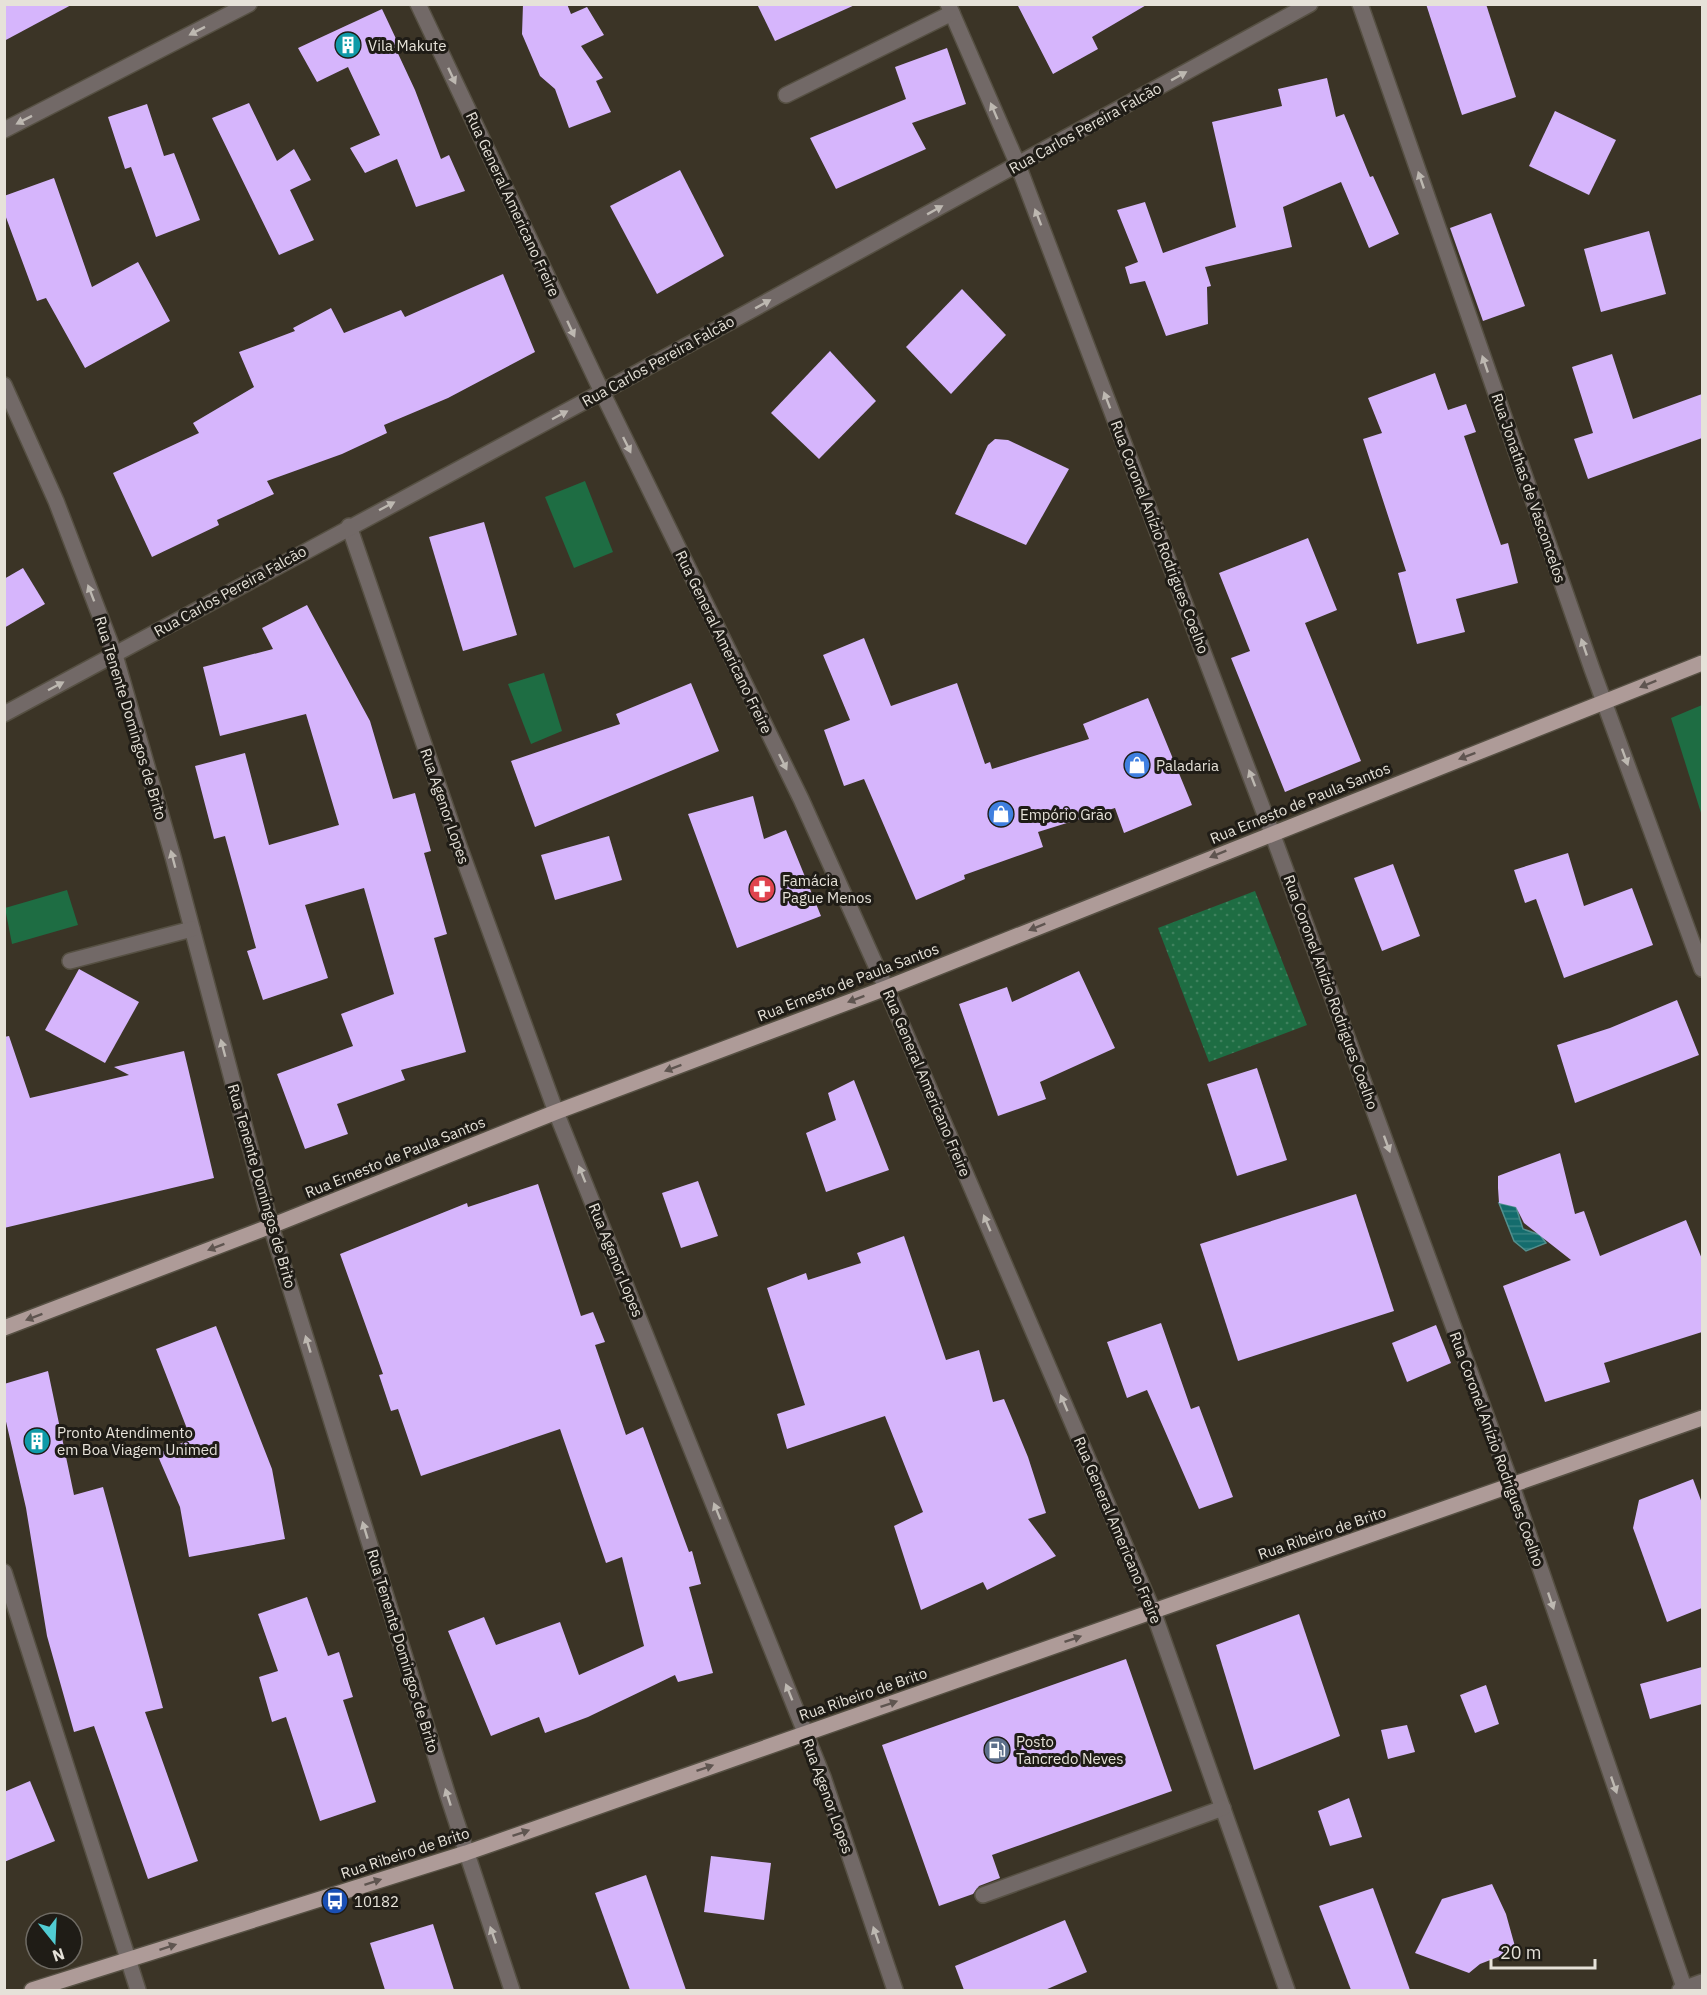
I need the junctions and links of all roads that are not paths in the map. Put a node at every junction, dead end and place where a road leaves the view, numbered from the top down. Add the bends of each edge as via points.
1 (249, 4) edge
2 (418, 4) edge
3 (1310, 4) edge
4 (1360, 4) edge
5 (950, 9) edge
6 (786, 94) dead end
7 (4, 130) edge
8 (1018, 165) junction
9 (4, 385) edge
10 (602, 392) junction
11 (349, 526) junction
12 (115, 655) junction
13 (1702, 663) edge
14 (1604, 702) junction
15 (4, 714) edge
16 (1272, 833) junction
17 (192, 929) junction
18 (69, 961) dead end
19 (1702, 969) edge
20 (886, 988) junction
21 (556, 1112) junction
22 (271, 1226) junction
23 (4, 1328) edge
24 (1702, 1418) edge
25 (1512, 1486) junction
26 (4, 1572) edge
27 (1153, 1611) junction
28 (806, 1733) junction
29 (1223, 1808) junction
30 (466, 1853) junction
31 (983, 1895) dead end
32 (128, 1960) junction
33 (1702, 1982) edge
34 (32, 1990) edge
35 (138, 1990) edge
36 (512, 1990) edge
37 (895, 1990) edge
38 (1287, 1990) edge
39 (1683, 1990) edge

1 -> 7 street
2 -> 10 street, Rua General Americano Freire
8 -> 3 street, Rua Carlos Pereira Falcão
14 -> 4 street, Rua Jonathas de Vasconcelos
5 - 6 street
8 -> 5 street, Rua Coronel Anízio Rodrigues Coelho
10 -> 8 street, Rua Carlos Pereira Falcão
16 -> 8 street, Rua Coronel Anízio Rodrigues Coelho
12 -> 9 street, Rua Tenente Domingos de Brito via 56,501
11 -> 10 street, Rua Carlos Pereira Falcão
10 -> 20 street, Rua General Americano Freire via 801,799
11 - 12 street, Rua Carlos Pereira Falcão
11 - 21 street, Rua Agenor Lopes
15 -> 12 street, Rua Carlos Pereira Falcão
17 -> 12 street, Rua Tenente Domingos de Brito
13 -> 14 main road, Rua Ernesto de Paula Santos
14 -> 16 main road, Rua Ernesto de Paula Santos
14 -> 19 street, Rua Jonathas de Vasconcelos
16 -> 20 main road, Rua Ernesto de Paula Santos
16 -> 25 street, Rua Coronel Anízio Rodrigues Coelho
17 - 18 street
22 -> 17 street, Rua Tenente Domingos de Brito
20 -> 21 main road, Rua Ernesto de Paula Santos
27 -> 20 street, Rua General Americano Freire
21 - 22 main road, Rua Ernesto de Paula Santos
28 -> 21 street, Rua Agenor Lopes
22 -> 23 main road, Rua Ernesto de Paula Santos
30 -> 22 street, Rua Tenente Domingos de Brito
24 - 25 main road, Rua Ribeiro de Brito
25 - 27 main road, Rua Ribeiro de Brito
25 -> 39 street, Rua Coronel Anízio Rodrigues Coelho
26 - 32 street
28 -> 27 main road, Rua Ribeiro de Brito
27 - 29 street, Rua General Americano Freire
30 -> 28 main road, Rua Ribeiro de Brito
37 -> 28 street, Rua Agenor Lopes
29 - 31 street
29 - 38 street, Rua General Americano Freire
32 -> 30 main road, Rua Ribeiro de Brito
36 -> 30 street, Rua Tenente Domingos de Brito
32 - 34 main road, Rua Ribeiro de Brito
32 - 35 street
33 - 39 street

